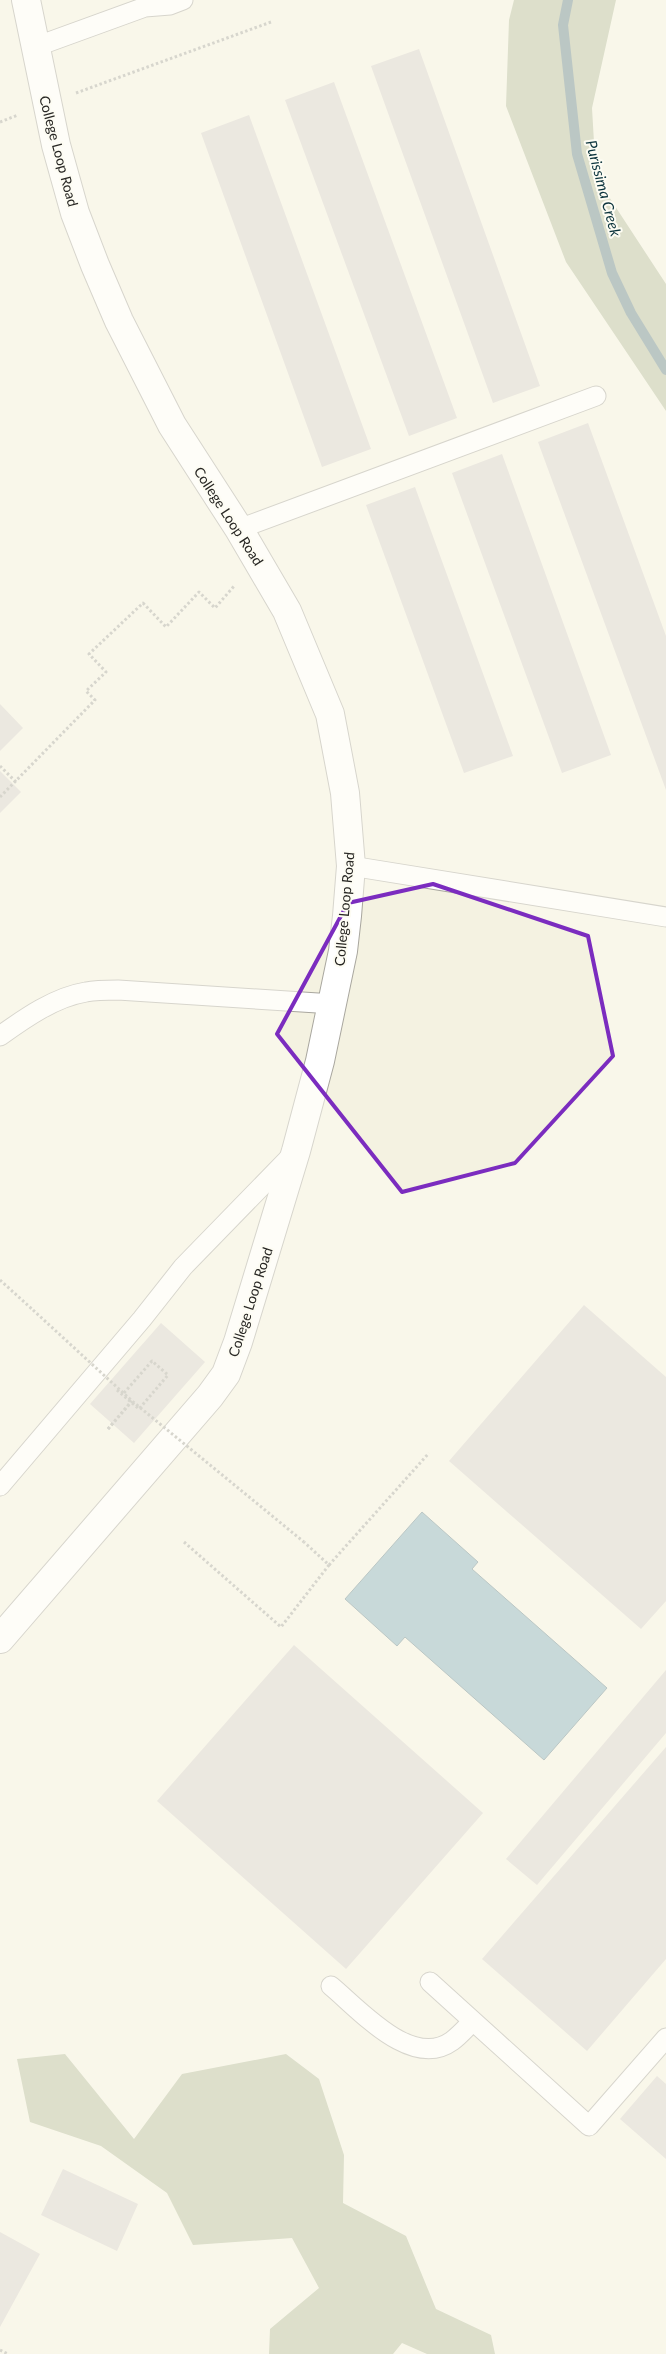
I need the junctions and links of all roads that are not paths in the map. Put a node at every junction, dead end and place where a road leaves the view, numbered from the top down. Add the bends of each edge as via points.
1 (26, 0) edge
2 (176, 2) edge
3 (34, 47) junction
4 (596, 396) dead end
5 (239, 529) junction
6 (351, 866) junction
7 (666, 917) edge
8 (333, 1004) junction
9 (0, 1036) edge
10 (296, 1151) junction
11 (0, 1486) edge
12 (0, 1639) edge
13 (430, 1982) dead end
14 (331, 1986) dead end
15 (472, 2022) junction
16 (666, 2038) edge

1 - 3 street, College Loop Road
2 - 3 lane via 145,7
3 - 5 street, College Loop Road via 75,213 119,321 172,426
4 - 5 lane
5 - 6 street, College Loop Road via 287,611 330,714 345,793
6 - 7 lane
6 - 8 street, College Loop Road via 343,951
8 - 9 lane via 118,990 85,992 52,1004
8 - 10 street, College Loop Road
10 - 11 lane via 183,1267
10 - 12 street, College Loop Road via 226,1374
13 - 15 lane
14 - 15 lane via 393,2039 426,2050 452,2042
15 - 16 lane via 589,2126

